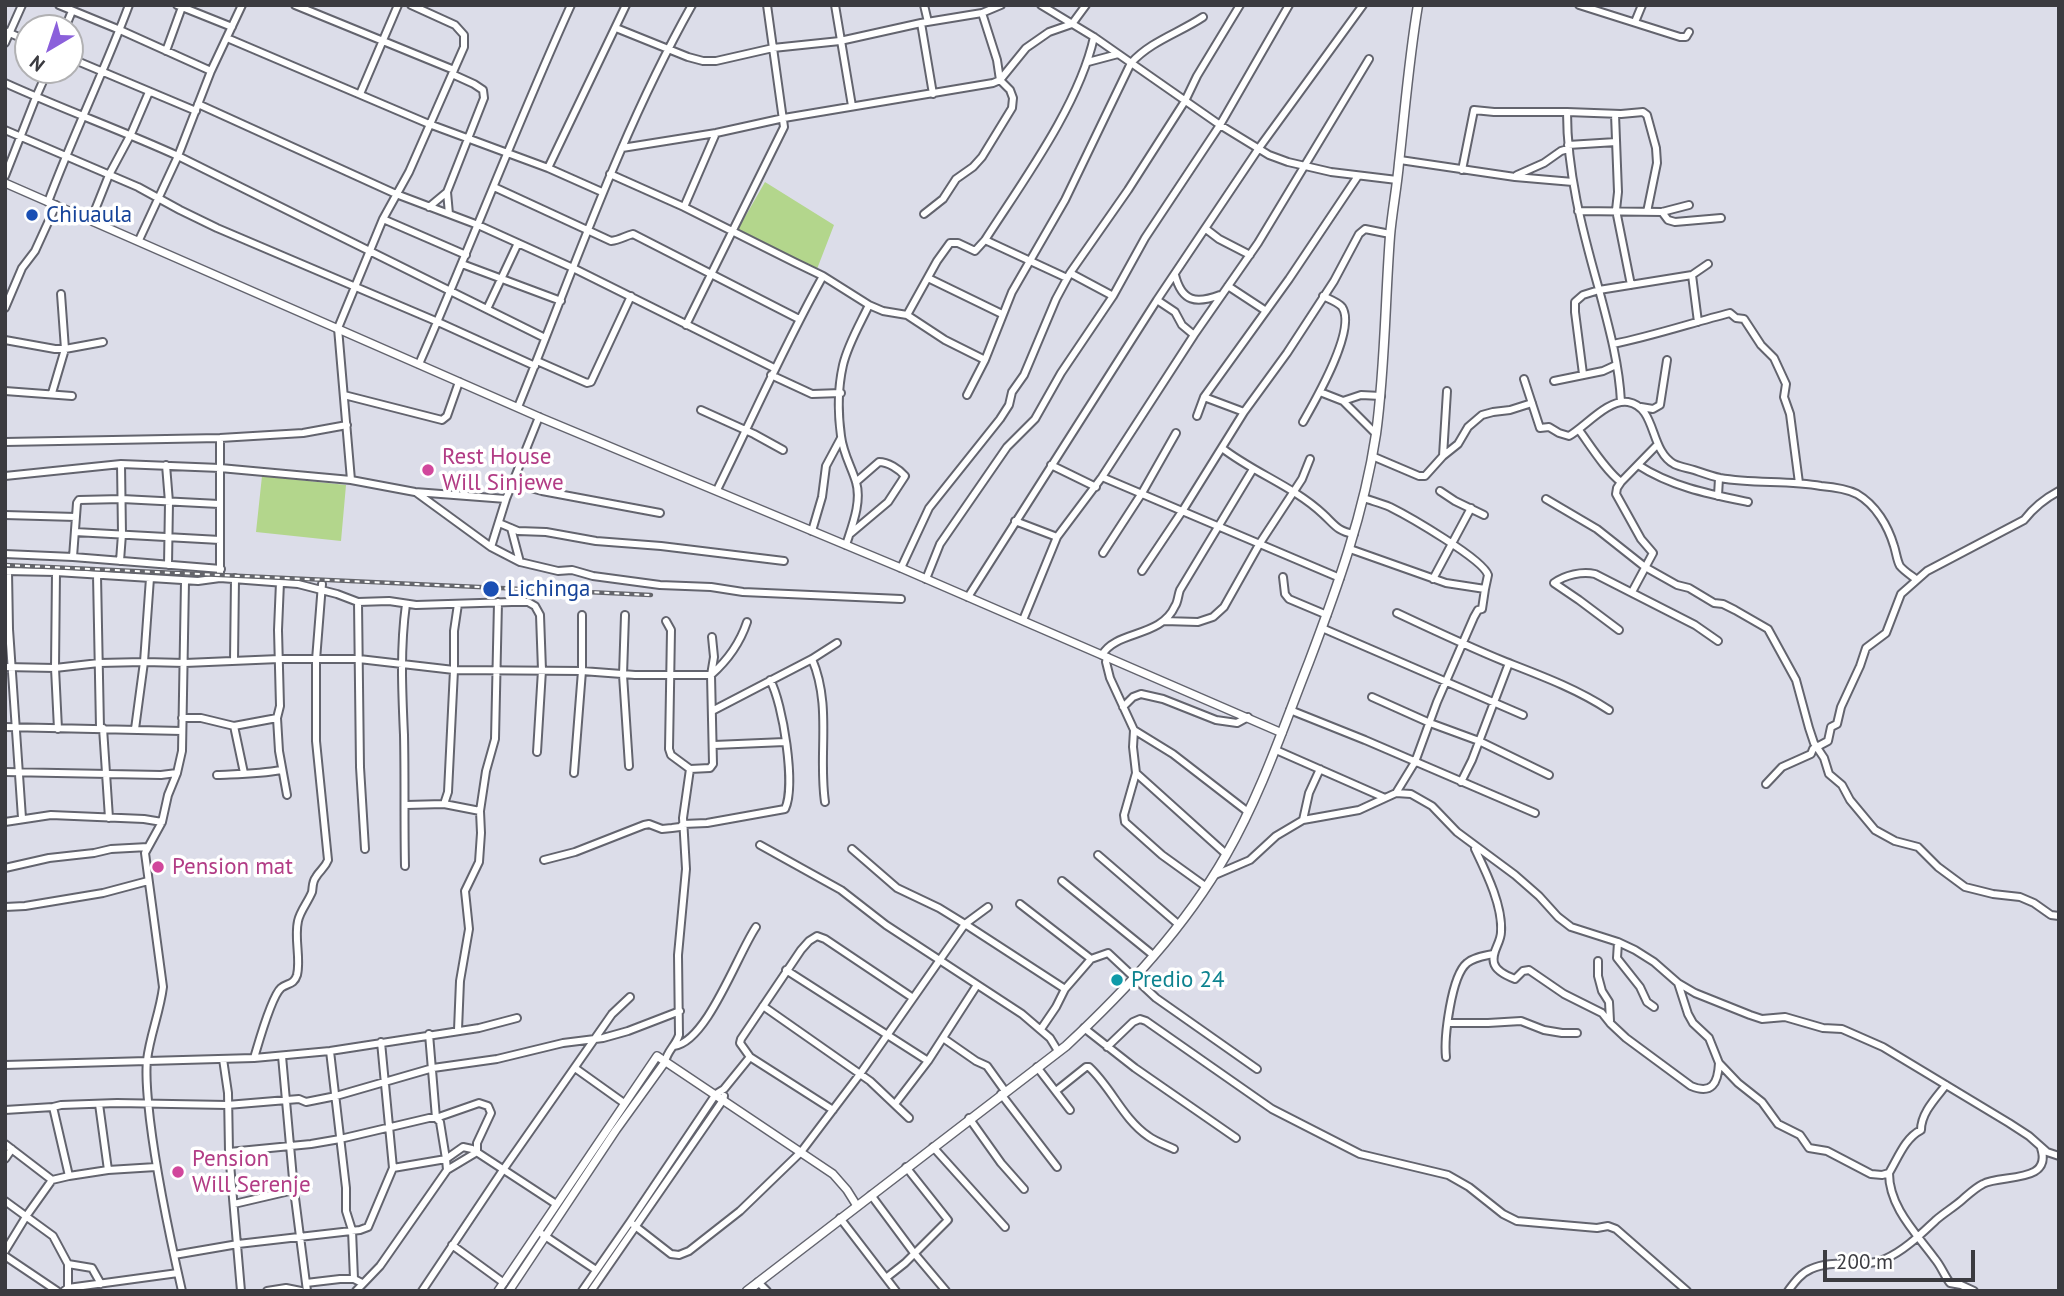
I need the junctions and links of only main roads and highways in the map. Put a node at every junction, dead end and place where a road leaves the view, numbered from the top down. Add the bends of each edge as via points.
1 (1418, 5) edge
2 (747, 1291) edge

1 - 2 main road via 1390,234 1381,396 1364,498 1322,628 1248,812 1213,876 1178,924 1084,1028

